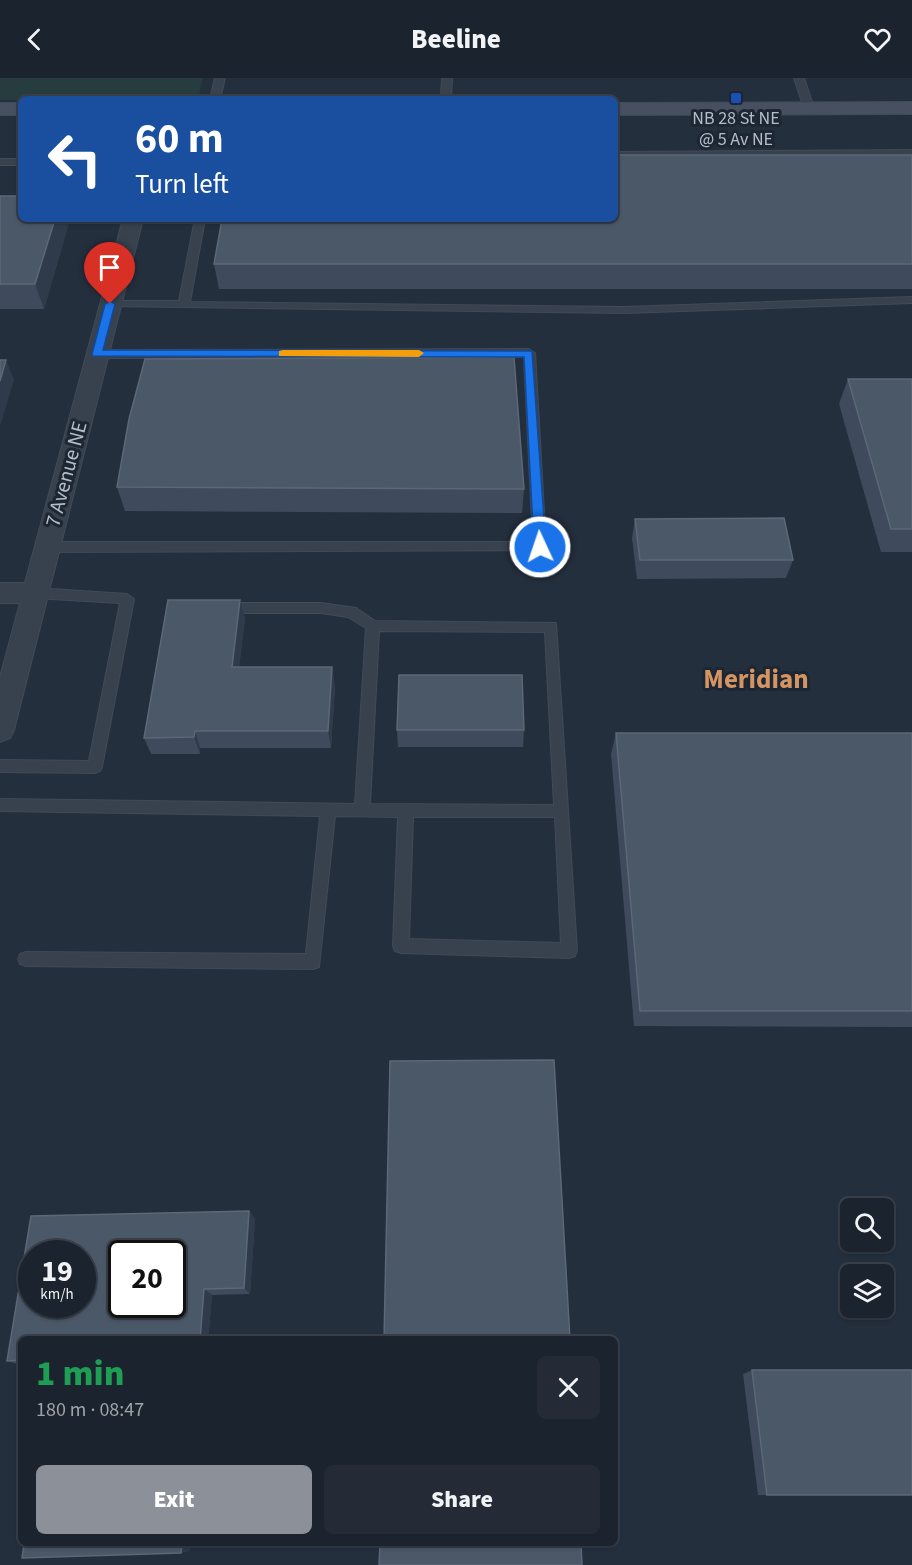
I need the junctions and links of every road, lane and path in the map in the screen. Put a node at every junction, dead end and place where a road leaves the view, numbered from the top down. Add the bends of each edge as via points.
1 (220, 78) edge
2 (447, 78) edge
3 (799, 78) edge
4 (216, 96) edge
5 (446, 96) edge
6 (809, 108) junction
7 (912, 108) edge
8 (0, 109) edge
9 (18, 109) edge
10 (618, 109) edge
11 (618, 155) edge
12 (908, 157) edge
13 (0, 162) edge
14 (18, 162) edge
15 (132, 222) edge
16 (199, 222) edge
17 (912, 300) edge
18 (110, 304) junction
19 (184, 305) junction
20 (97, 354) junction
21 (47, 548) junction
22 (0, 593) edge
23 (35, 593) junction
24 (208, 608) edge
25 (373, 626) junction
26 (0, 730) edge
27 (0, 766) edge
28 (0, 805) edge
29 (328, 810) junction
30 (362, 810) junction
31 (406, 811) junction
32 (562, 811) junction
33 (26, 959) dead end

1 - 4 lane
2 - 5 lane
3 - 6 lane
6 - 7 street
6 - 10 street
8 - 9 street
11 - 12 lane
13 - 14 lane
15 - 18 street, 7 Avenue NE
16 - 19 lane
17 - 19 lane via 624,310
18 - 19 lane
18 - 20 street, 7 Avenue NE
20 - 21 street, 7 Avenue NE
20 - 21 lane via 529,353 540,547
21 - 23 street, 7 Avenue NE
22 - 23 street
23 - 26 street, 7 Avenue NE
23 - 27 lane via 128,599 95,767
24 - 25 lane via 321,608 351,612
25 - 30 lane
25 - 32 lane via 550,627
28 - 29 lane
29 - 30 lane
29 - 33 lane via 313,962
30 - 31 lane
31 - 32 lane
31 - 32 lane via 401,946 569,951

